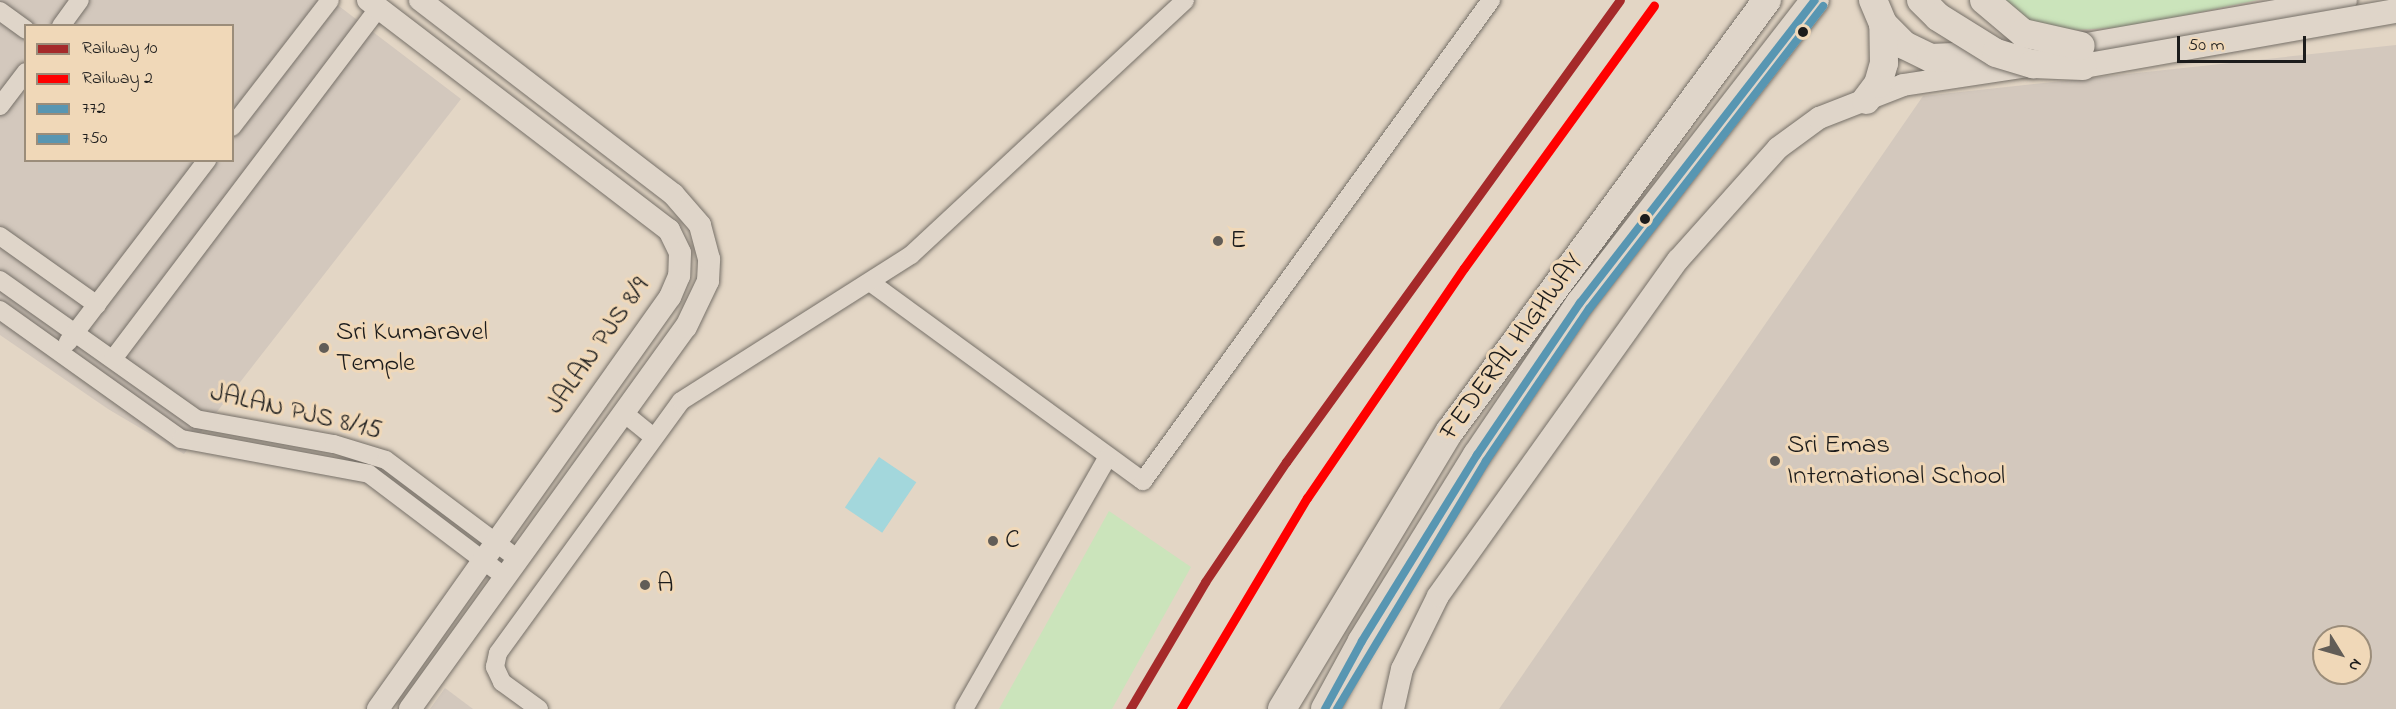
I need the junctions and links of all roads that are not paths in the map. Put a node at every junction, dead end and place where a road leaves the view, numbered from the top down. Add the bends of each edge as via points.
1 (80, 0) edge
2 (420, 0) edge
3 (1185, 0) edge
4 (1491, 0) edge
5 (1767, 0) edge
6 (1815, 0) edge
7 (1921, 0) edge
8 (1984, 0) edge
9 (2311, 0) edge
10 (323, 2) edge
11 (373, 4) edge
12 (2344, 8) edge
13 (2396, 8) edge
14 (0, 11) edge
15 (1878, 12) edge
16 (2396, 18) edge
17 (62, 24) edge
18 (24, 29) edge
19 (1975, 56) joint
20 (2082, 56) junction
21 (512, 70) junction
22 (24, 75) edge
23 (491, 96) junction
24 (1866, 100) junction
25 (0, 106) edge
26 (234, 125) edge
27 (205, 162) edge
28 (699, 225) junction
29 (0, 236) edge
30 (680, 253) junction
31 (0, 280) edge
32 (870, 282) junction
33 (97, 305) junction
34 (0, 310) edge
35 (75, 333) junction
36 (59, 352) junction
37 (113, 359) junction
38 (625, 414) junction
39 (652, 436) junction
40 (1108, 457) junction
41 (495, 541) junction
42 (518, 559) junction
43 (482, 560) junction
44 (505, 577) junction
45 (378, 709) edge
46 (410, 709) edge
47 (540, 709) edge
48 (964, 709) edge
49 (1282, 709) edge
50 (1324, 709) edge
51 (1393, 709) edge

1 - 17 street
2 - 21 street
3 - 32 street via 920,248
4 - 40 street via 1143,481
5 - 49 highway, FEDERAL HIGHWAY via 1450,431
6 - 50 highway, FEDERAL HIGHWAY via 1580,303 1477,455
7 - 20 highway, bridge via 1938,18 1996,53 2033,64
8 - 20 highway, bridge via 2023,33
9 - 19 street
10 - 26 street
11 - 23 street
11 - 37 street
12 - 13 street
12 - 16 street
12 - 20 main road
12 - 24 street via 2162,50 1903,85
13 - 20 main road, bridge
14 - 18 street
15 - 19 highway via 1904,45 1931,58
15 - 24 highway via 1884,63 1878,84
21 - 23 street
21 - 28 street via 673,194
22 - 25 street
23 - 30 street via 669,230
24 - 51 street via 1819,118 1778,148 1678,260 1438,596 1402,669
27 - 33 street
28 - 30 street
28 - 38 street via 709,259 708,281 701,301
29 - 33 street
30 - 41 street, JALAN PJS 8/9 via 679,276 670,297
31 - 35 street, JALAN PJS 8/15
32 - 39 street via 681,401
32 - 40 street
33 - 35 street
34 - 36 street, JALAN PJS 8/15
35 - 36 street
35 - 37 street, JALAN PJS 8/15
36 - 43 street, JALAN PJS 8/15 via 181,439 369,474
37 - 41 street, JALAN PJS 8/15 via 196,419 334,444 386,460
38 - 39 street
38 - 42 street
39 - 47 street via 498,653 495,667 502,682
40 - 48 street
41 - 42 street, JALAN PJS 8/15
41 - 43 street, JALAN PJS 8/9
42 - 44 street
43 - 44 street, JALAN PJS 8/15
43 - 45 street, JALAN PJS 8/9
44 - 46 street

